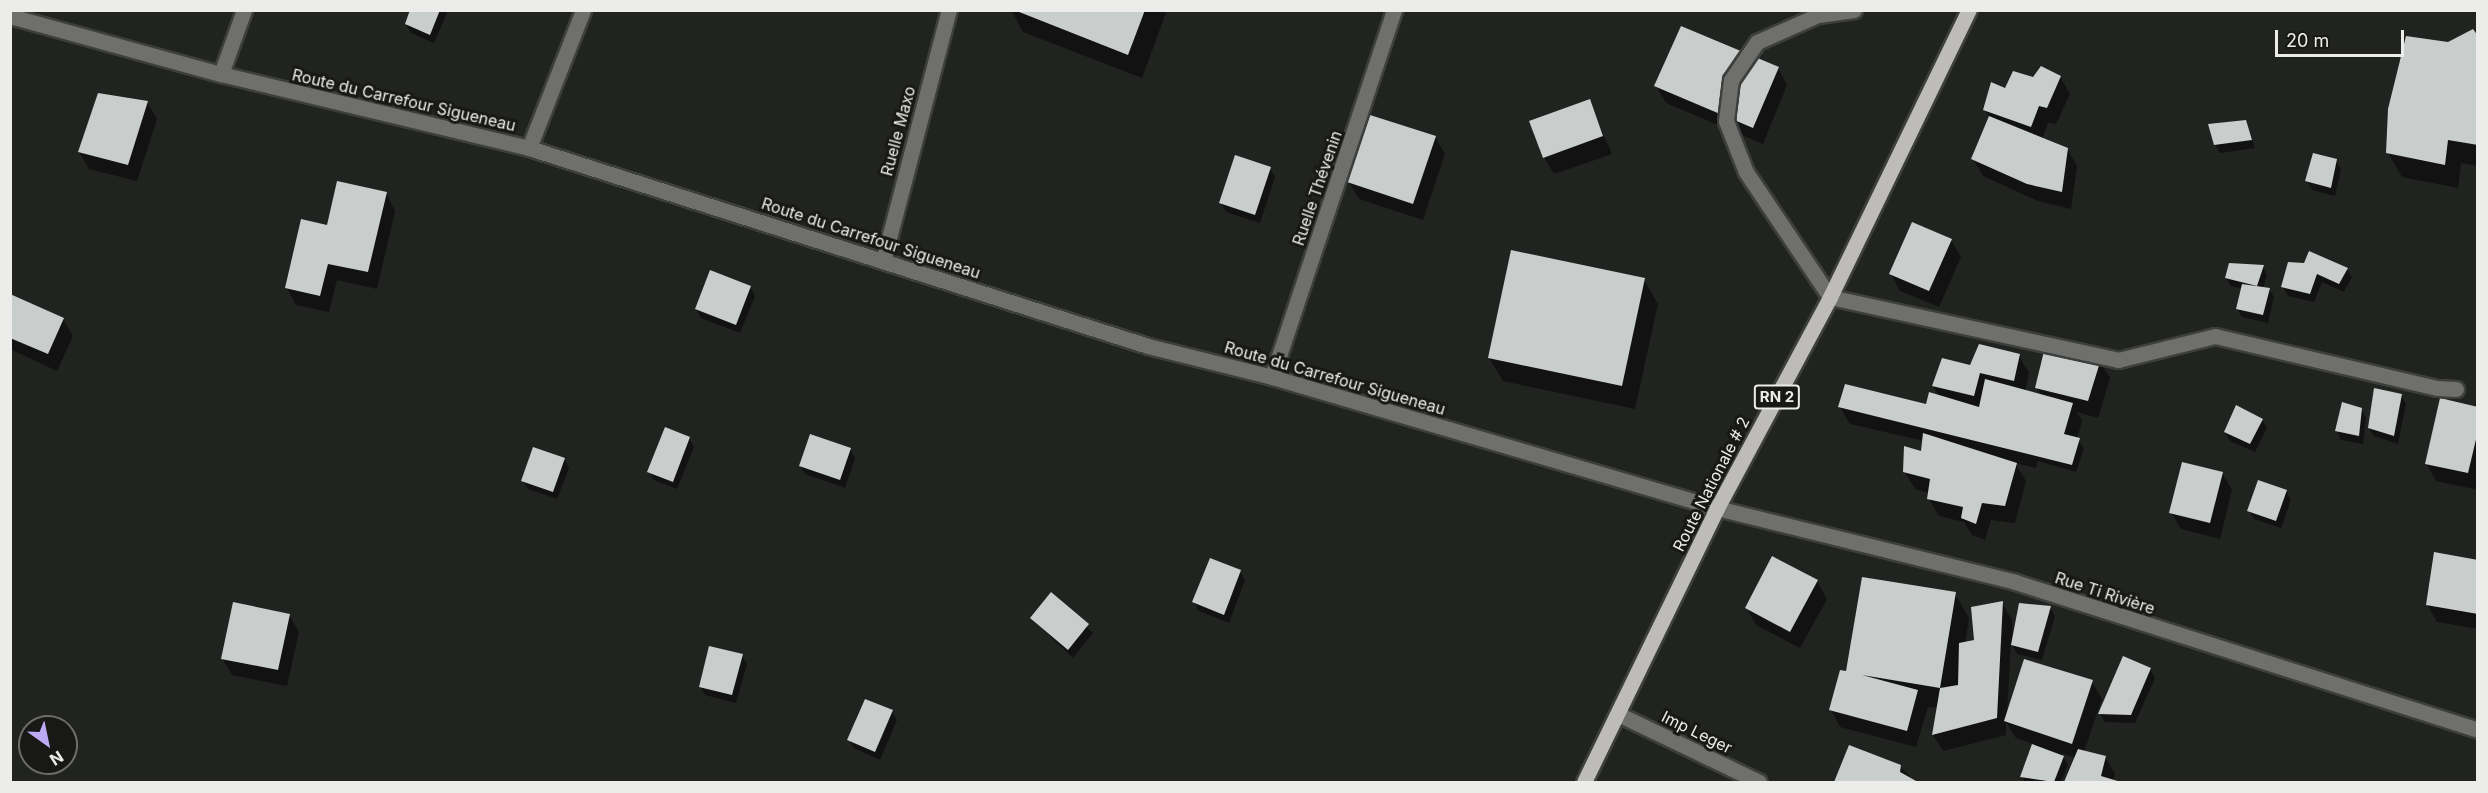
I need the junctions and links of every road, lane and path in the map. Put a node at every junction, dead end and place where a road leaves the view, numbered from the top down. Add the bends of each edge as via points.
1 (244, 10) edge
2 (583, 10) edge
3 (949, 10) edge
4 (1394, 10) edge
5 (1854, 10) edge
6 (1967, 11) edge
7 (10, 16) edge
8 (220, 74) junction
9 (529, 148) junction
10 (883, 261) junction
11 (1830, 297) junction
12 (1272, 377) junction
13 (2456, 389) dead end
14 (1717, 508) junction
15 (1620, 715) junction
16 (2478, 730) edge
17 (1584, 783) edge
18 (1759, 783) edge

1 - 8 street
2 - 9 street
3 - 10 street, Ruelle Maxo
4 - 12 street, Ruelle Thévenin
5 - 11 street via 1818,15 1757,42 1731,80 1726,121 1746,172
6 - 11 main road, Route Nationale # 2 / RN 2
7 - 8 street, Route du Carrefour Sigueneau
8 - 9 street, Route du Carrefour Sigueneau
9 - 10 street, Route du Carrefour Sigueneau
10 - 12 street, Route du Carrefour Sigueneau via 1148,346
11 - 13 street via 2118,360 2215,336 2437,388
11 - 14 main road, Route Nationale # 2 / RN 2
12 - 14 street, Route du Carrefour Sigueneau
14 - 15 main road, Route Nationale # 2 / RN 2
14 - 16 street, Rue Ti Rivière via 2015,582
15 - 17 main road, Route Nationale # 2 / RN 2
15 - 18 street, Imp Leger

